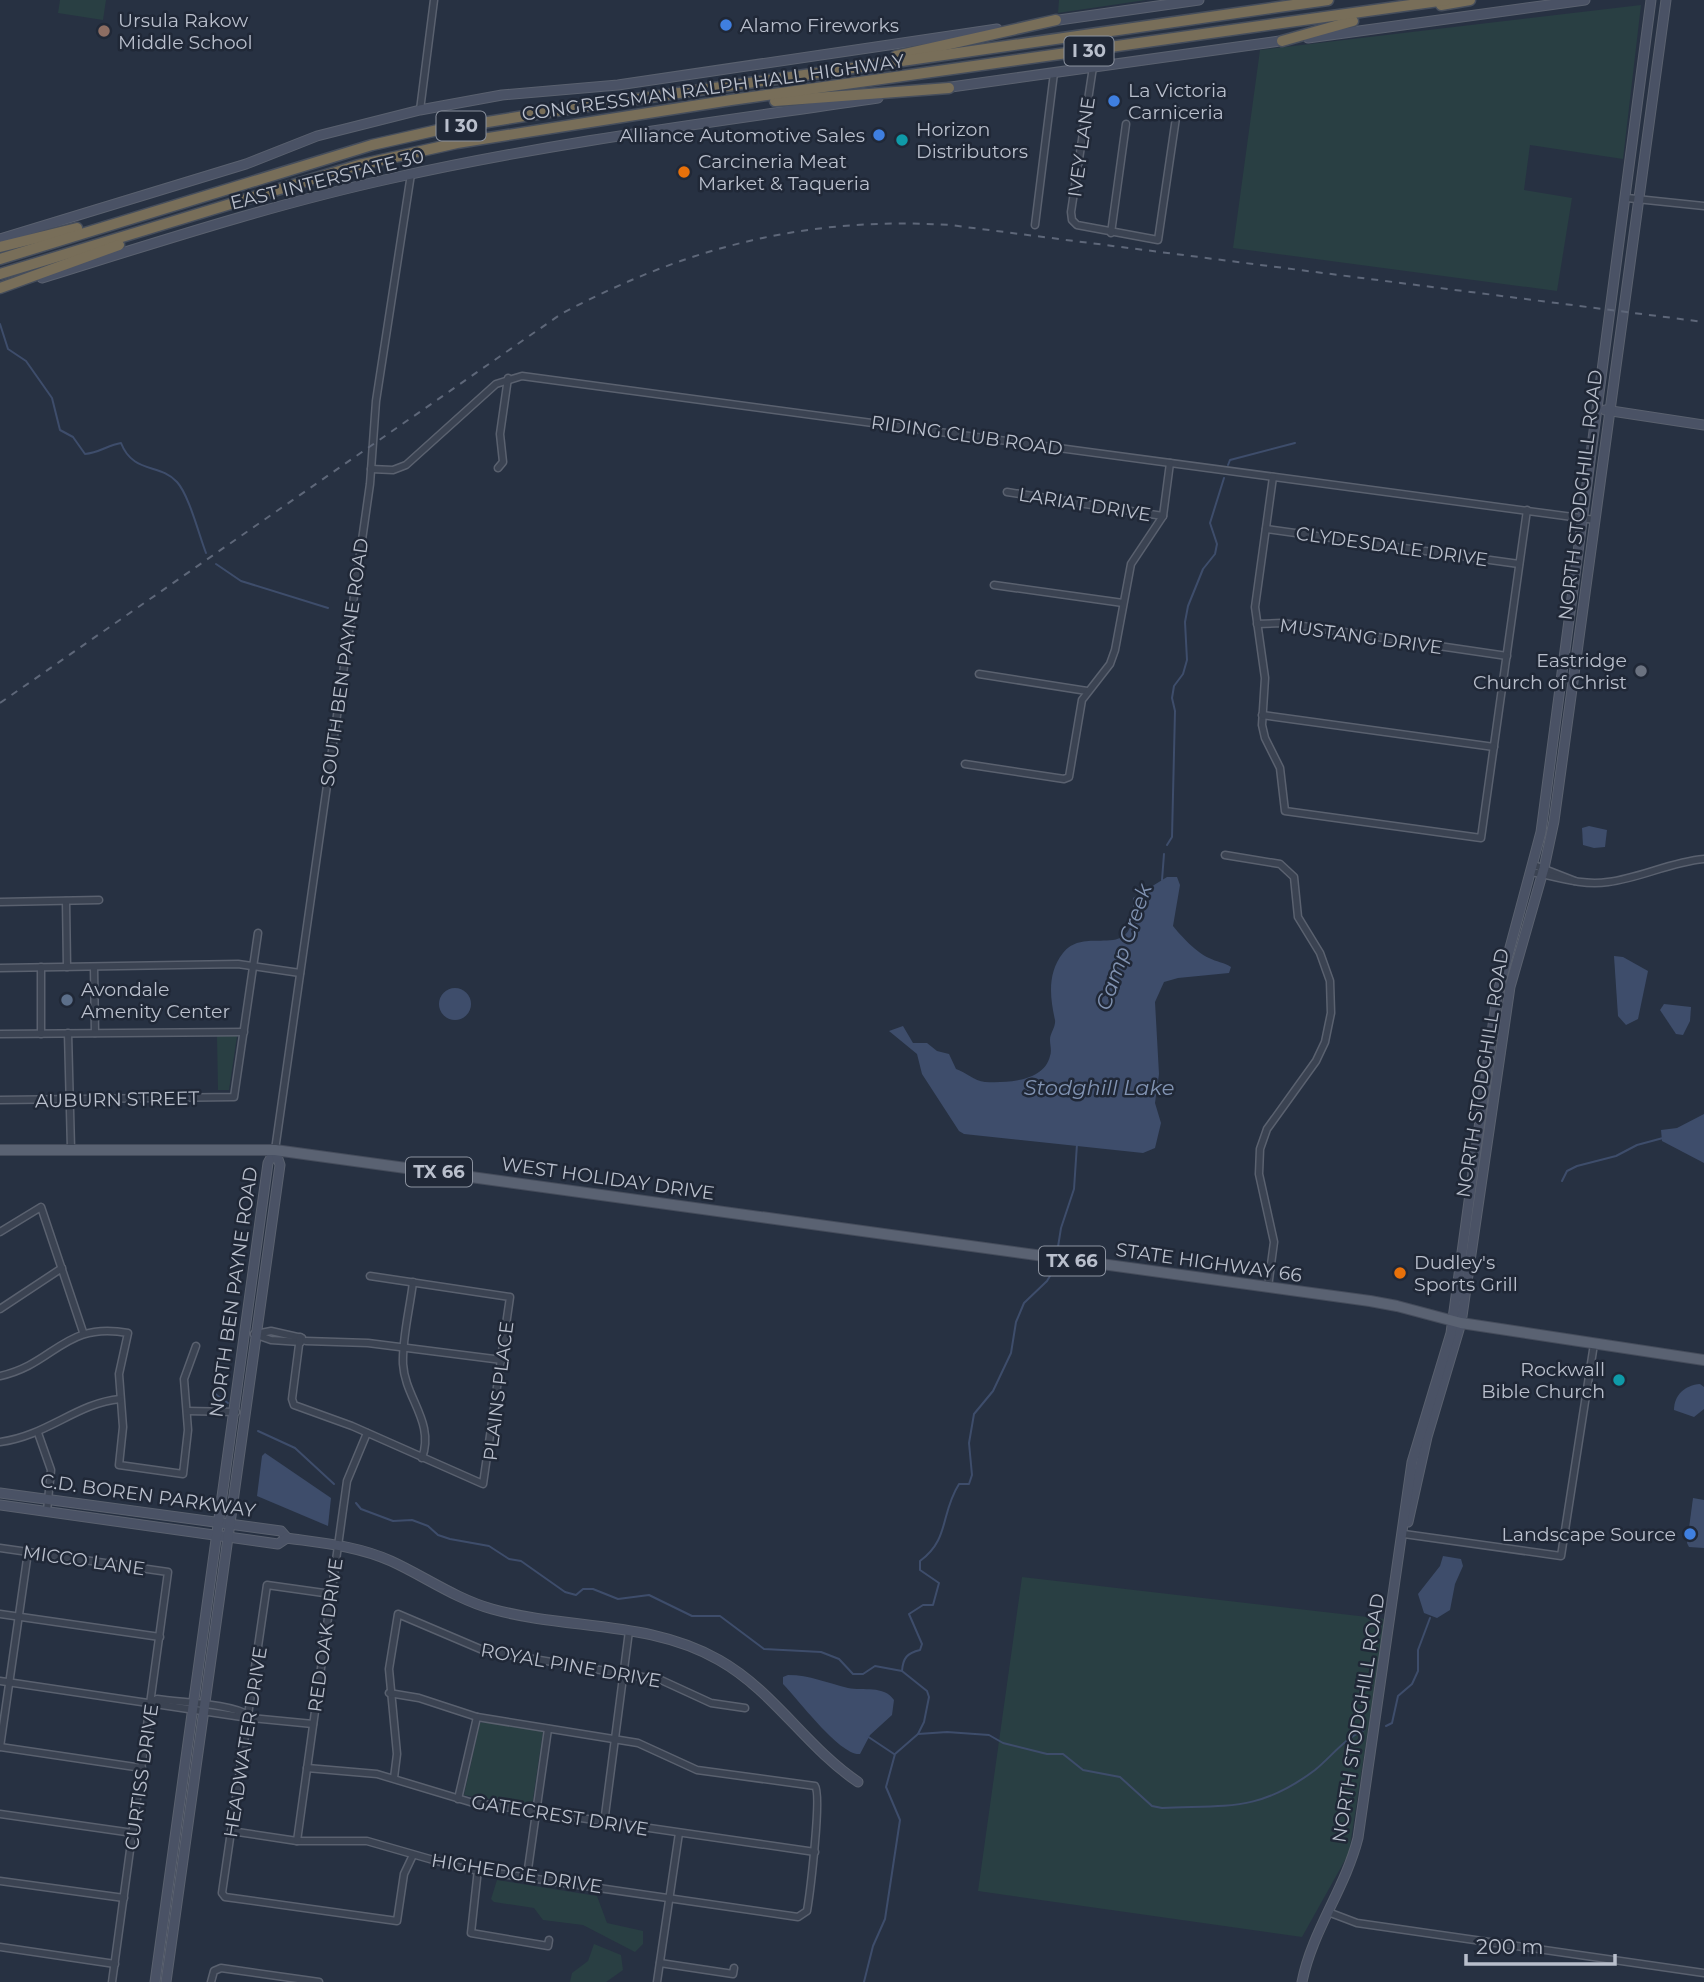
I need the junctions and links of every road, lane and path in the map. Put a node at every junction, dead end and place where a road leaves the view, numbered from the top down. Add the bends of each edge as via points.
1 (434, 0) edge
2 (1199, 0) edge
3 (1328, 0) edge
4 (1446, 0) edge
5 (1470, 0) edge
6 (1585, 0) edge
7 (1651, 0) edge
8 (1666, 0) edge
9 (1056, 20) junction
10 (1282, 41) junction
11 (1093, 67) junction
12 (1054, 73) junction
13 (797, 77) junction
14 (949, 88) junction
15 (731, 100) junction
16 (420, 110) junction
17 (1177, 111) dead end
18 (1126, 124) dead end
19 (411, 174) junction
20 (303, 182) junction
21 (1627, 198) junction
22 (1638, 199) junction
23 (1704, 206) edge
24 (134, 217) junction
25 (1035, 225) dead end
26 (1111, 233) junction
27 (0, 239) edge
28 (0, 247) edge
29 (0, 258) edge
30 (0, 274) edge
31 (0, 290) edge
32 (508, 379) junction
33 (1598, 409) junction
34 (1608, 411) junction
35 (1704, 425) edge
36 (1170, 463) junction
37 (498, 468) dead end
38 (371, 469) junction
39 (1273, 477) junction
40 (1007, 492) dead end
41 (1527, 510) junction
42 (1163, 516) junction
43 (1584, 518) junction
44 (1595, 520) junction
45 (1266, 529) junction
46 (1519, 564) junction
47 (994, 585) dead end
48 (1123, 603) junction
49 (1256, 624) junction
50 (1507, 656) junction
51 (979, 674) dead end
52 (1087, 691) junction
53 (1262, 715) junction
54 (1494, 747) junction
55 (965, 764) dead end
56 (1225, 855) dead end
57 (1704, 859) edge
58 (1538, 870) junction
59 (99, 900) dead end
60 (66, 901) junction
61 (0, 902) edge
62 (258, 933) dead end
63 (253, 966) junction
64 (40, 967) junction
65 (67, 967) junction
66 (94, 967) junction
67 (0, 968) edge
68 (300, 973) junction
69 (244, 1032) junction
70 (68, 1033) junction
71 (95, 1033) junction
72 (0, 1034) edge
73 (41, 1034) junction
74 (0, 1100) edge
75 (69, 1100) junction
76 (71, 1149) junction
77 (0, 1150) edge
78 (275, 1150) junction
79 (261, 1217) junction
80 (273, 1219) junction
81 (0, 1232) edge
82 (876, 1234) joint
83 (62, 1268) junction
84 (370, 1276) dead end
85 (413, 1282) junction
86 (1268, 1288) junction
87 (0, 1309) edge
88 (1457, 1322) junction
89 (83, 1332) junction
90 (245, 1332) junction
91 (256, 1334) junction
92 (302, 1340) junction
93 (1594, 1344) junction
94 (196, 1346) dead end
95 (405, 1348) junction
96 (502, 1360) junction
97 (1704, 1360) edge
98 (0, 1376) edge
99 (120, 1399) junction
100 (187, 1411) junction
101 (234, 1412) junction
102 (245, 1414) junction
103 (38, 1433) junction
104 (367, 1433) junction
105 (0, 1442) edge
106 (422, 1458) junction
107 (0, 1493) edge
108 (48, 1499) junction
109 (0, 1505) edge
110 (47, 1511) junction
111 (218, 1523) junction
112 (229, 1524) junction
113 (1404, 1534) junction
114 (216, 1536) junction
115 (227, 1537) junction
116 (287, 1538) junction
117 (337, 1545) junction
118 (0, 1548) edge
119 (28, 1552) junction
120 (168, 1572) joint
121 (331, 1594) junction
122 (0, 1614) edge
123 (18, 1617) junction
124 (629, 1631) junction
125 (160, 1637) junction
126 (623, 1673) junction
127 (0, 1681) edge
128 (9, 1682) junction
129 (389, 1693) junction
130 (151, 1702) junction
131 (193, 1707) junction
132 (745, 1708) dead end
133 (204, 1709) junction
134 (250, 1716) junction
135 (477, 1717) junction
136 (313, 1724) junction
137 (548, 1729) junction
138 (613, 1738) junction
139 (0, 1747) edge
140 (142, 1768) junction
141 (307, 1768) junction
142 (394, 1779) junction
143 (858, 1782) dead end
144 (458, 1799) junction
145 (536, 1812) junction
146 (0, 1814) edge
147 (604, 1823) junction
148 (231, 1831) junction
149 (133, 1833) junction
150 (679, 1833) junction
151 (297, 1841) junction
152 (815, 1852) junction
153 (413, 1854) junction
154 (478, 1869) junction
155 (527, 1876) junction
156 (0, 1881) edge
157 (124, 1898) junction
158 (669, 1898) junction
159 (1328, 1912) junction
160 (548, 1940) dead end
161 (0, 1947) edge
162 (660, 1963) junction
163 (115, 1964) junction
164 (734, 1968) dead end
165 (1704, 1973) edge
166 (112, 1982) edge
167 (155, 1982) edge
168 (166, 1982) edge
169 (211, 1982) edge
170 (319, 1982) edge
171 (657, 1982) edge
172 (1301, 1982) edge

1 - 16 street
2 - 9 main road, EAST INTERSTATE 30
3 - 13 highway, CONGRESSMAN RALPH HALL HIGHWAY / I 30
4 - 15 highway, CONGRESSMAN RALPH HALL HIGHWAY / I 30
5 - 10 highway via 1334,25
6 - 10 main road, EAST INTERSTATE 30
7 - 21 main road, NORTH STODGHILL ROAD
8 - 22 main road, NORTH STODGHILL ROAD
9 - 13 highway
9 - 16 main road, EAST INTERSTATE 30 via 618,85 502,94
10 - 11 main road, EAST INTERSTATE 30
11 - 12 main road, EAST INTERSTATE 30
11 - 26 street, IVEY LANE via 1071,216 1077,225
12 - 14 main road, EAST INTERSTATE 30
12 - 25 street
13 - 24 highway, CONGRESSMAN RALPH HALL HIGHWAY / I 30 via 438,130 372,145
14 - 15 highway via 748,103
14 - 19 main road, EAST INTERSTATE 30 via 649,129
15 - 20 highway, CONGRESSMAN RALPH HALL HIGHWAY / I 30 via 457,143
16 - 27 main road, EAST INTERSTATE 30 via 317,136 246,164
17 - 26 street, IVEY LANE via 1158,240
18 - 26 street
19 - 31 main road, EAST INTERSTATE 30 via 276,207
19 - 38 street, SOUTH BEN PAYNE ROAD via 376,401
20 - 30 highway, CONGRESSMAN RALPH HALL HIGHWAY / I 30
20 - 31 highway
21 - 22 street
21 - 33 main road, NORTH STODGHILL ROAD
22 - 23 street
22 - 34 main road, NORTH STODGHILL ROAD
24 - 28 highway
24 - 29 highway, CONGRESSMAN RALPH HALL HIGHWAY / I 30
32 - 36 street, RIDING CLUB ROAD via 522,376
32 - 37 street via 500,433 503,462
32 - 38 street via 495,384 406,466
33 - 34 main road
33 - 43 main road, NORTH STODGHILL ROAD
34 - 35 main road
34 - 44 main road, NORTH STODGHILL ROAD
36 - 39 street, RIDING CLUB ROAD
36 - 42 street
38 - 68 street, SOUTH BEN PAYNE ROAD
39 - 41 street, RIDING CLUB ROAD
39 - 45 street
40 - 42 street, LARIAT DRIVE
41 - 43 street, RIDING CLUB ROAD
41 - 46 street
42 - 48 street via 1131,564
43 - 44 street, RIDING CLUB ROAD
43 - 58 main road, NORTH STODGHILL ROAD
44 - 58 main road, NORTH STODGHILL ROAD via 1556,808
45 - 46 street, CLYDESDALE DRIVE
45 - 49 street
46 - 50 street
47 - 48 street
48 - 52 street via 1113,657
49 - 50 street, MUSTANG DRIVE via 1282,623
49 - 53 street via 1265,678
50 - 54 street
51 - 52 street
52 - 55 street via 1078,713 1069,777
53 - 54 street
53 - 54 street via 1265,738 1280,768 1285,811 1481,838
56 - 86 street via 1280,864 1294,877 1298,917 1327,970 1331,1013 1325,1042 1267,1129 1260,1149 1259,1174 1274,1242
57 - 58 street via 1608,883 1576,882
58 - 88 main road, NORTH STODGHILL ROAD via 1510,986
59 - 60 street
60 - 61 street
60 - 65 street
62 - 63 street
63 - 66 street
63 - 68 street
63 - 69 street
64 - 65 street
64 - 67 street
64 - 73 street
65 - 66 street
66 - 71 street
68 - 78 street, SOUTH BEN PAYNE ROAD
69 - 71 street
69 - 75 street, AUBURN STREET via 234,1097
70 - 71 street
70 - 73 street
70 - 75 street
72 - 73 street
74 - 75 street, AUBURN STREET
75 - 76 street
76 - 77 main road, WEST HOLIDAY DRIVE / TX 66
76 - 78 main road, WEST HOLIDAY DRIVE / TX 66
78 - 79 main road, NORTH BEN PAYNE ROAD via 268,1163
78 - 80 main road, NORTH BEN PAYNE ROAD via 280,1165
78 - 82 main road, WEST HOLIDAY DRIVE / TX 66
79 - 80 main road
79 - 90 main road, NORTH BEN PAYNE ROAD
80 - 91 main road, NORTH BEN PAYNE ROAD
81 - 83 street via 41,1207
82 - 86 main road, STATE HIGHWAY 66 / TX 66
83 - 87 street
83 - 89 street
84 - 85 street
85 - 95 street
85 - 96 street, PLAINS PLACE via 510,1297
86 - 88 main road, STATE HIGHWAY 66 / TX 66 via 1398,1306
88 - 93 main road, TX 66
88 - 113 main road, NORTH STODGHILL ROAD
89 - 98 street via 32,1365
89 - 99 street via 128,1333 119,1374
90 - 91 street
90 - 101 main road, NORTH BEN PAYNE ROAD
91 - 92 street via 271,1340
91 - 102 main road, NORTH BEN PAYNE ROAD
92 - 95 street
92 - 104 street via 294,1405
93 - 97 main road, TX 66
93 - 113 street via 1561,1556
94 - 100 street via 184,1379
95 - 96 street
95 - 106 street via 406,1381 424,1422
96 - 106 street, PLAINS PLACE via 483,1484
99 - 100 street via 119,1465 183,1474
99 - 103 street via 95,1403
100 - 101 street
101 - 102 street
101 - 111 main road, NORTH BEN PAYNE ROAD
102 - 112 main road, NORTH BEN PAYNE ROAD
103 - 105 street
103 - 108 street via 50,1466
104 - 106 street
104 - 117 street, RED OAK DRIVE via 347,1482
107 - 108 main road, C.D. BOREN PARKWAY
108 - 110 street
108 - 111 main road, C.D. BOREN PARKWAY
109 - 110 main road, C.D. BOREN PARKWAY
110 - 114 main road, C.D. BOREN PARKWAY
111 - 112 main road, C.D. BOREN PARKWAY
111 - 114 main road, NORTH BEN PAYNE ROAD
112 - 115 main road, NORTH BEN PAYNE ROAD
112 - 116 main road, C.D. BOREN PARKWAY via 281,1531
113 - 159 main road, NORTH STODGHILL ROAD via 1359,1838
114 - 115 main road, C.D. BOREN PARKWAY
114 - 131 main road, NORTH BEN PAYNE ROAD
115 - 116 main road, C.D. BOREN PARKWAY via 278,1544
115 - 133 main road, NORTH BEN PAYNE ROAD
116 - 117 main road, C.D. BOREN PARKWAY
117 - 121 street, RED OAK DRIVE
117 - 124 main road, C.D. BOREN PARKWAY via 390,1560 490,1609
118 - 119 street, MICCO LANE
119 - 120 street, MICCO LANE
119 - 123 street
120 - 125 street, CURTISS DRIVE
121 - 134 street, HEADWATER DRIVE via 267,1585
121 - 136 street, RED OAK DRIVE
122 - 123 street
123 - 125 street
123 - 128 street
124 - 126 street
124 - 143 main road, C.D. BOREN PARKWAY via 672,1639 738,1671 833,1765
125 - 130 street, CURTISS DRIVE
126 - 129 street, ROYAL PINE DRIVE via 485,1651 398,1614
126 - 132 street, ROYAL PINE DRIVE via 670,1682 721,1706
126 - 138 street
127 - 128 street
128 - 130 street
128 - 139 street
129 - 135 street
129 - 142 street via 397,1754
130 - 131 street via 157,1699
130 - 140 street, CURTISS DRIVE
131 - 133 street
131 - 167 main road, NORTH BEN PAYNE ROAD
133 - 134 street
133 - 168 main road, NORTH BEN PAYNE ROAD
134 - 136 street
134 - 148 street, HEADWATER DRIVE
135 - 137 street
135 - 144 street
136 - 141 street, RED OAK DRIVE
137 - 138 street
137 - 145 street
138 - 147 street
138 - 152 street via 638,1743 691,1769 817,1788
139 - 140 street
140 - 149 street, CURTISS DRIVE
141 - 142 street, GATECREST DRIVE
141 - 151 street, RED OAK DRIVE
142 - 144 street, GATECREST DRIVE
144 - 145 street, GATECREST DRIVE
145 - 147 street, GATECREST DRIVE
145 - 155 street
146 - 149 street
147 - 150 street, GATECREST DRIVE
148 - 151 street, HIGHEDGE DRIVE
148 - 153 street, HEADWATER DRIVE via 225,1898 397,1921 404,1874
149 - 157 street, CURTISS DRIVE
150 - 152 street, GATECREST DRIVE
150 - 158 street
151 - 153 street, HIGHEDGE DRIVE via 353,1839
152 - 158 street, HIGHEDGE DRIVE via 804,1915
153 - 154 street, HIGHEDGE DRIVE
154 - 155 street, HIGHEDGE DRIVE
154 - 160 street via 471,1933 548,1946
155 - 158 street, HIGHEDGE DRIVE
156 - 157 street
157 - 163 street, CURTISS DRIVE
158 - 162 street
159 - 165 street via 1357,1923
159 - 172 main road, NORTH STODGHILL ROAD
161 - 163 street
162 - 164 street via 733,1974
162 - 171 street
163 - 166 street, CURTISS DRIVE
169 - 170 street via 215,1969 221,1968

